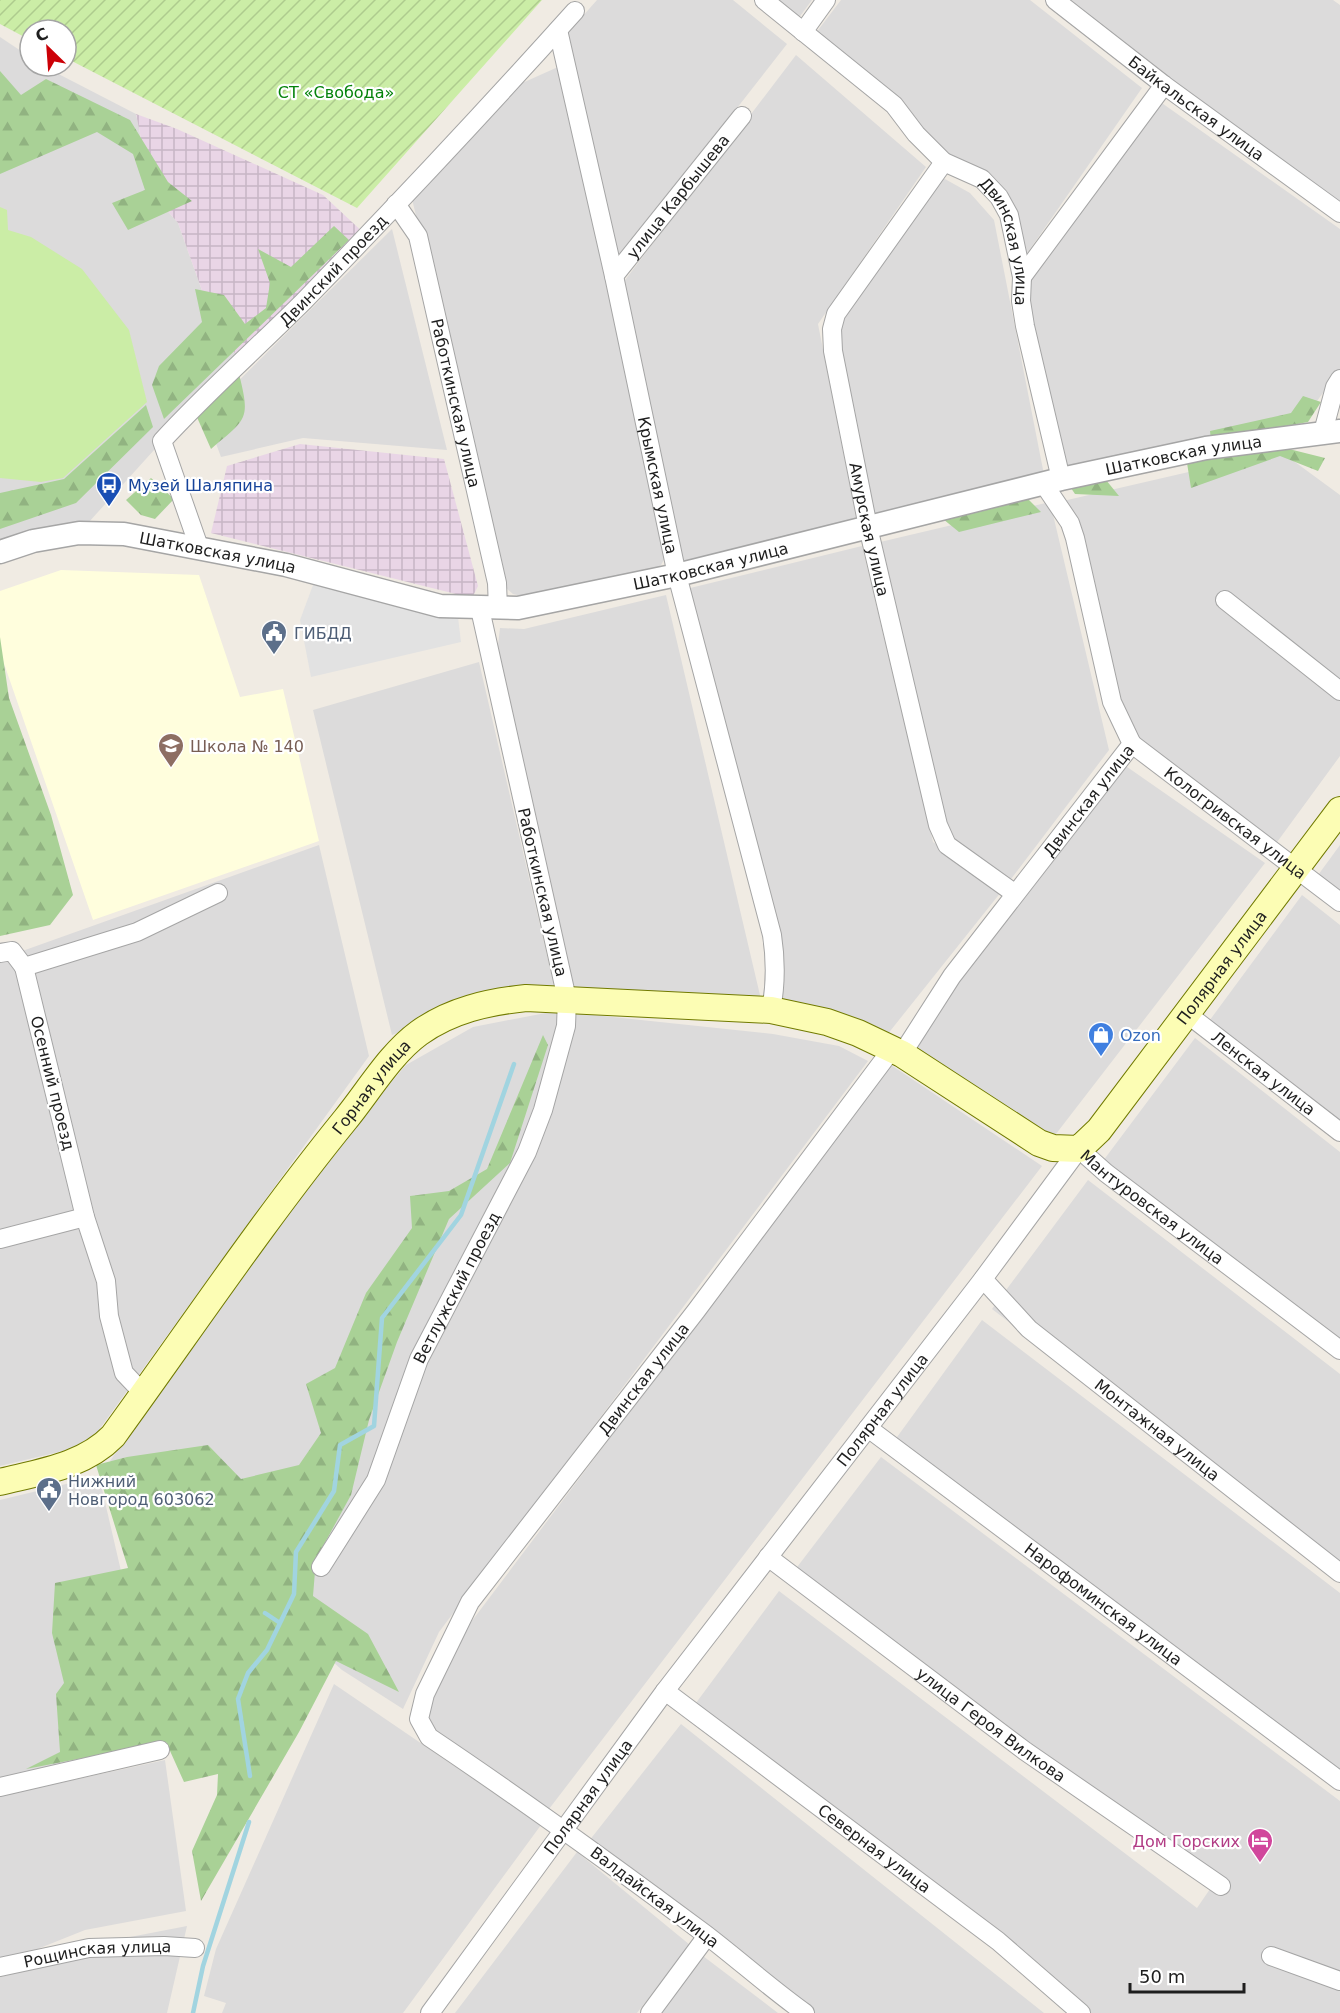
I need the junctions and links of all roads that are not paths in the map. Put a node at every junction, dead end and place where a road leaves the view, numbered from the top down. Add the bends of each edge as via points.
1 (764, 0) edge
2 (826, 0) edge
3 (1055, 0) edge
4 (574, 11) dead end
5 (558, 30) junction
6 (803, 32) junction
7 (1164, 85) junction
8 (742, 116) dead end
9 (944, 162) junction
10 (396, 204) junction
11 (1340, 213) edge
12 (614, 276) junction
13 (1022, 277) junction
14 (1340, 379) edge
15 (1332, 431) edge
16 (1052, 481) junction
17 (868, 527) junction
18 (199, 547) junction
19 (0, 552) edge
20 (676, 575) junction
21 (1225, 600) dead end
22 (489, 609) junction
23 (1340, 691) edge
24 (1132, 744) junction
25 (1340, 810) edge
26 (1296, 867) junction
27 (1014, 893) junction
28 (218, 894) dead end
29 (1340, 902) edge
30 (0, 953) edge
31 (24, 967) junction
32 (567, 999) junction
33 (771, 1010) junction
34 (1186, 1013) junction
35 (897, 1052) junction
36 (1340, 1132) edge
37 (1079, 1149) junction
38 (85, 1217) junction
39 (0, 1239) edge
40 (983, 1279) junction
41 (1340, 1350) edge
42 (144, 1394) junction
43 (868, 1428) junction
44 (0, 1482) edge
45 (768, 1557) junction
46 (321, 1567) dead end
47 (1340, 1574) edge
48 (665, 1691) junction
49 (419, 1719) joint
50 (160, 1750) dead end
51 (1340, 1781) edge
52 (0, 1787) edge
53 (566, 1830) junction
54 (1221, 1886) dead end
55 (707, 1936) junction
56 (195, 1948) dead end
57 (1271, 1956) dead end
58 (0, 1968) edge
59 (1340, 1981) edge
60 (430, 2013) edge
61 (650, 2013) edge
62 (806, 2013) edge
63 (1081, 2013) edge

1 - 6 street, Двинская улица
2 - 6 street
3 - 7 street, Байкальская улица
4 - 5 street, Двинский проезд
5 - 10 street, Двинский проезд
5 - 12 street, Крымская улица
6 - 9 street, Двинская улица via 894,105
7 - 11 street, Байкальская улица
7 - 13 street
8 - 12 street, улица Карбышева
9 - 13 street, Двинская улица via 982,179 999,196 1009,215
9 - 17 street, Амурская улица via 836,314 832,329
10 - 18 street, Двинский проезд via 162,441
10 - 22 street, Работкинская улица via 418,236 497,583
12 - 20 street, Крымская улица
13 - 16 street, Двинская улица via 1021,302
14 - 15 street via 1335,387
15 - 16 street, Шатковская улица via 1206,448
16 - 17 street, Шатковская улица
16 - 24 street, Двинская улица via 1075,538 1112,702
17 - 20 street, Шатковская улица
17 - 27 street, Амурская улица via 938,825 947,846
18 - 19 street, Шатковская улица via 124,534 79,533
18 - 22 street, Шатковская улица via 440,606
20 - 22 street, Шатковская улица via 554,603
20 - 33 street, Крымская улица via 772,935 776,960
21 - 23 street
22 - 32 street, Работкинская улица
24 - 26 street, Кологривская улица
24 - 27 street, Двинская улица
25 - 26 main road, Полярная улица
26 - 29 street, Кологривская улица
26 - 34 main road, Полярная улица
27 - 35 street, Двинская улица
28 - 31 street via 137,932
30 - 31 street via 12,951
31 - 38 street, Осенний проезд
32 - 33 main road, Горная улица
32 - 42 main road, Горная улица via 490,1002 438,1021 418,1034 281,1199
32 - 46 street, Ветлужский проезд via 566,1026 527,1152 418,1359 376,1480
33 - 35 main road, Горная улица via 827,1022
34 - 36 street, Ленская улица
34 - 37 main road, Полярная улица via 1099,1130
35 - 37 main road, Мантуровская улица via 1039,1143
35 - 49 street, Двинская улица via 470,1602 424,1694
37 - 40 street, Полярная улица
37 - 41 street, Мантуровская улица
38 - 39 street
38 - 42 street, Осенний проезд via 103,1272 124,1373
40 - 43 street, Полярная улица
40 - 47 street, Монтажная улица via 1029,1329
42 - 44 main road, Горная улица via 99,1451
43 - 45 street, Полярная улица
43 - 51 street, Нарофоминская улица
45 - 48 street, Полярная улица
45 - 54 street, улица Героя Вилкова via 1034,1757
48 - 53 street, Полярная улица
48 - 63 street, Северная улица via 998,1941
49 - 53 street, Валдайская улица via 429,1737
50 - 52 street
53 - 55 street, Валдайская улица
53 - 60 street, Полярная улица
55 - 61 street
55 - 62 street, Валдайская улица
56 - 58 street, Рощинская улица via 89,1948
57 - 59 street

